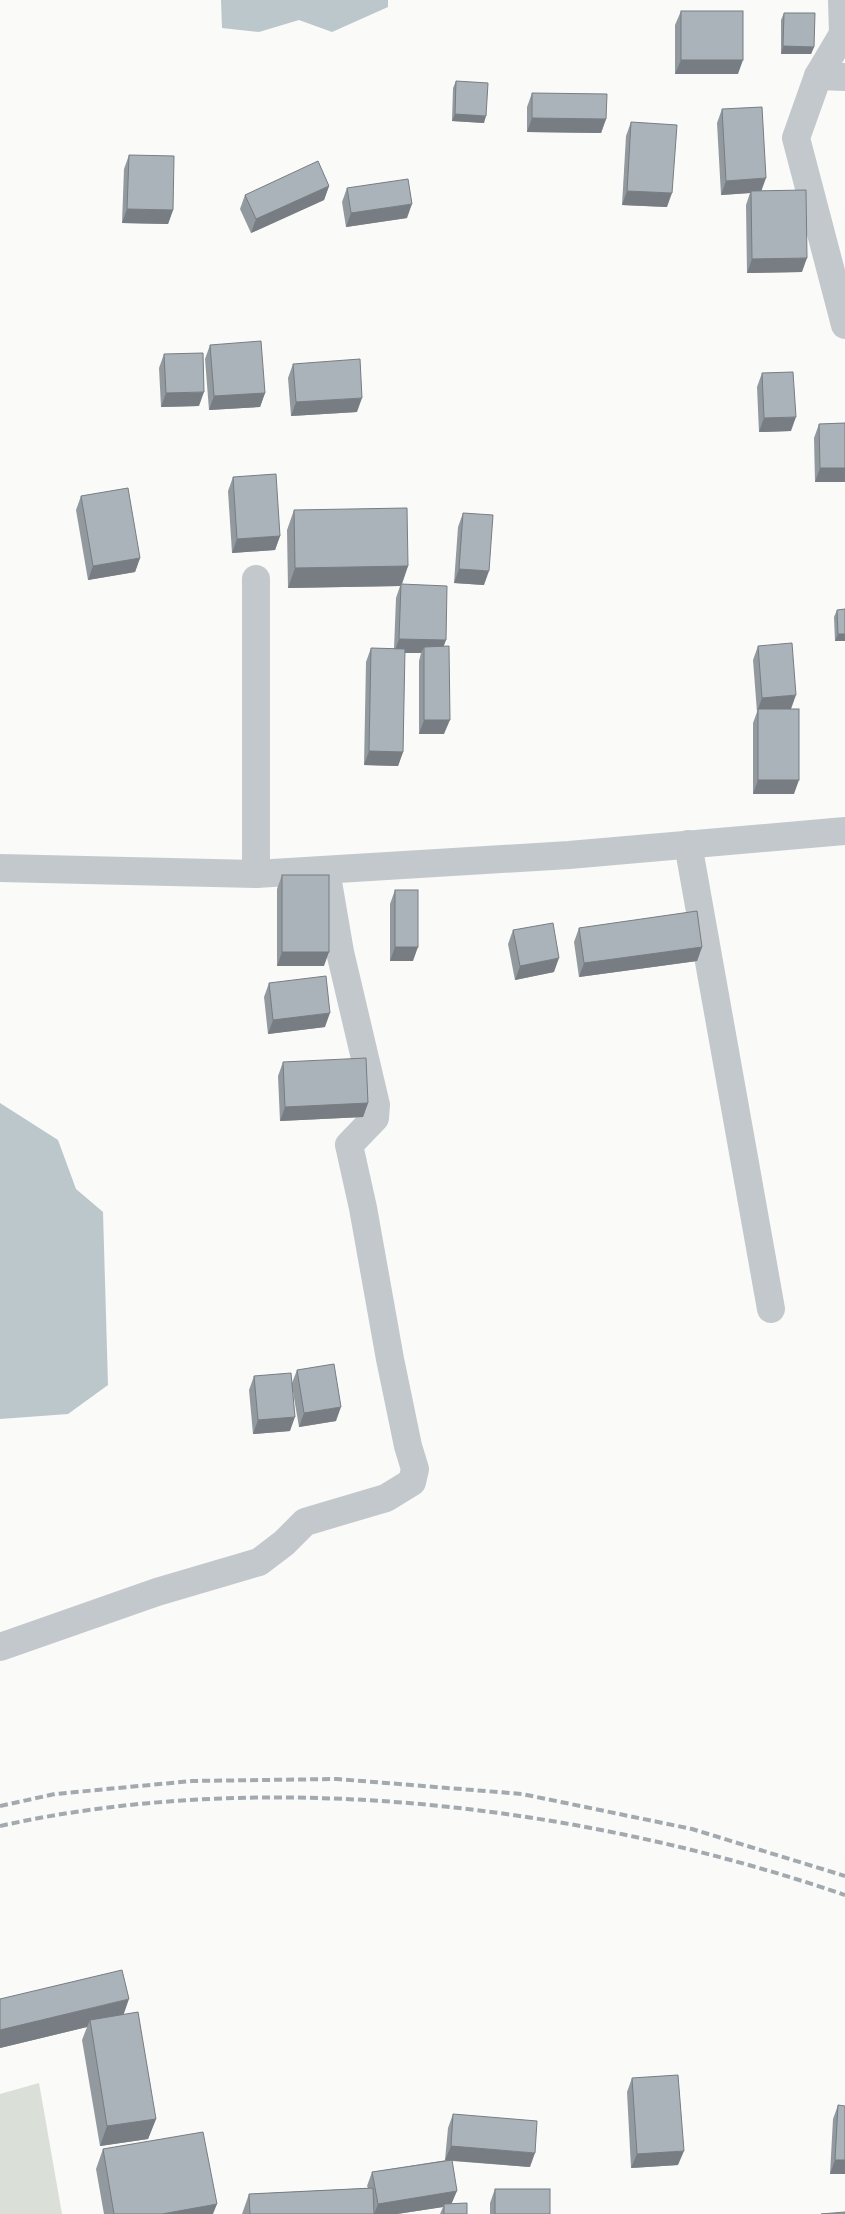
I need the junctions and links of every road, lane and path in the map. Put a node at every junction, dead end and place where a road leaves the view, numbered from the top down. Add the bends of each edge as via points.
1 (842, 0) edge
2 (818, 76) junction
3 (845, 77) edge
4 (845, 325) edge
5 (256, 579) dead end
6 (845, 831) edge
7 (688, 844) junction
8 (0, 868) edge
9 (326, 870) junction
10 (256, 874) junction
11 (771, 1309) dead end
12 (0, 1647) edge

1 - 2 street via 843,34
2 - 3 street
2 - 4 street via 796,138
5 - 10 street
6 - 7 street
7 - 9 street
7 - 11 street
8 - 10 street
9 - 10 street
9 - 12 street via 340,952 376,1105 375,1118 349,1144 394,1379 415,1469 412,1482 386,1498 305,1522 259,1562 157,1592

